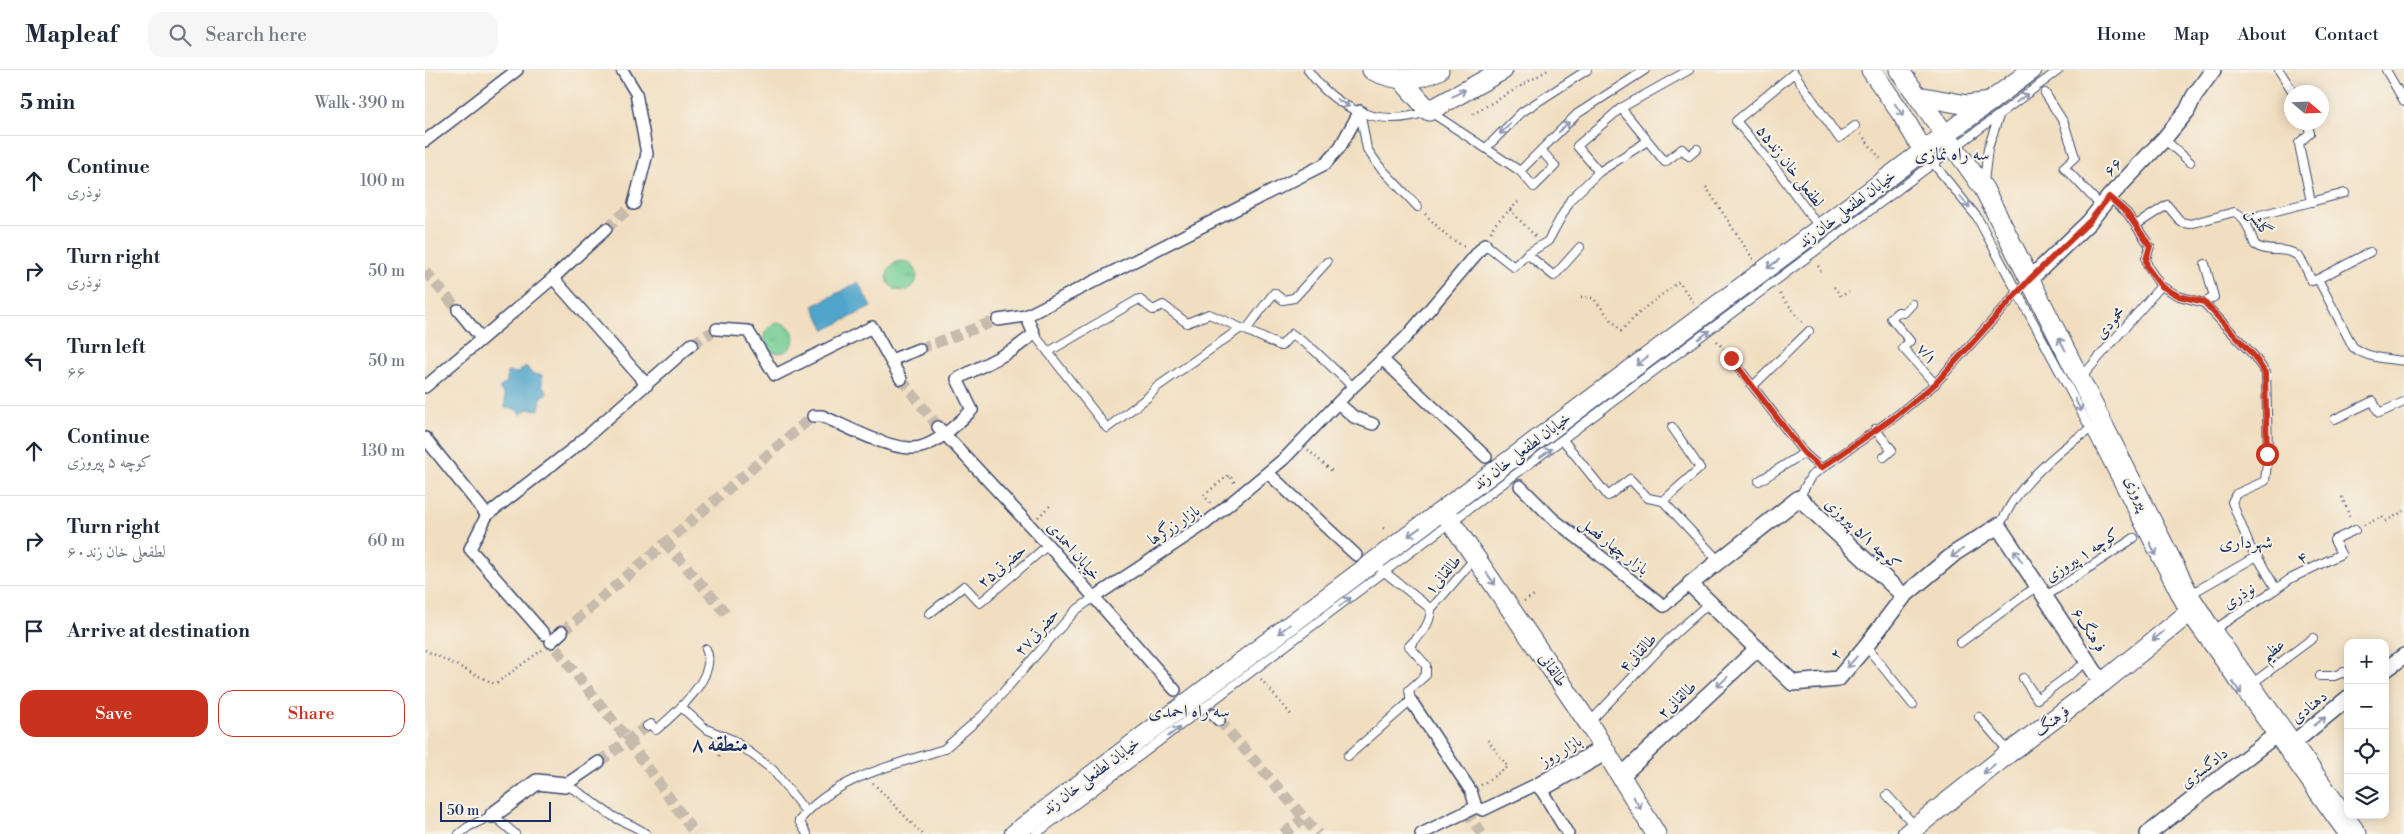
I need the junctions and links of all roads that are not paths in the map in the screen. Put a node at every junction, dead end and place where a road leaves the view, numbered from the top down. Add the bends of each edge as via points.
1 (517, 70) edge
2 (622, 70) edge
3 (1308, 70) edge
4 (1372, 70) edge
5 (1439, 70) edge
6 (1503, 70) edge
7 (1587, 70) edge
8 (1645, 70) edge
9 (1689, 70) edge
10 (1871, 70) edge
11 (1899, 70) edge
12 (2031, 70) edge
13 (2059, 70) edge
14 (2213, 70) edge
15 (2279, 70) edge
16 (2386, 70) edge
17 (1402, 80) junction
18 (2289, 85) edge
19 (2045, 93) dead end
20 (1918, 96) junction
21 (2404, 101) edge
22 (1621, 108) junction
23 (1994, 109) junction
24 (1429, 111) junction
25 (1360, 112) junction
26 (1855, 126) road end
27 (2309, 130) edge
28 (2164, 139) junction
29 (425, 141) edge
30 (1646, 142) junction
31 (1950, 142) junction
32 (1486, 148) junction
33 (1697, 149) dead end
34 (1541, 150) junction
35 (1929, 158) junction
36 (2190, 162) dead end
37 (1520, 171) junction
38 (1599, 172) junction
39 (1984, 189) junction
40 (2345, 193) dead end
41 (2105, 201) junction
42 (2311, 202) junction
43 (634, 204) tunnel mouth
44 (1418, 207) road end
45 (2245, 222) junction
46 (2137, 225) junction
47 (1821, 229) junction
48 (606, 230) tunnel mouth
49 (1485, 244) joint
50 (1580, 247) dead end
51 (2369, 252) dead end
52 (1527, 254) junction
53 (1327, 262) dead end
54 (2205, 264) dead end
55 (553, 278) junction
56 (2318, 279) junction
57 (2161, 286) junction
58 (2024, 287) junction
59 (2204, 302) junction
60 (1912, 304) dead end
61 (458, 310) tunnel mouth
62 (1026, 316) junction
63 (998, 320) tunnel mouth
64 (717, 329) tunnel mouth
65 (1243, 329) junction
66 (1809, 331) road end
67 (1034, 334) junction
68 (481, 338) junction
69 (692, 344) tunnel mouth
70 (919, 349) tunnel mouth
71 (1048, 352) junction
72 (1382, 358) junction
73 (1731, 358) dead end
74 (891, 360) junction
75 (2404, 361) edge
76 (901, 379) tunnel mouth
77 (2081, 379) junction
78 (1935, 384) junction
79 (647, 385) junction
80 (1754, 385) junction
81 (425, 387) edge
82 (1353, 387) junction
83 (2404, 402) edge
84 (1338, 403) junction
85 (813, 416) dead end
86 (2335, 419) dead end
87 (1373, 424) dead end
88 (2097, 426) junction
89 (1672, 427) dead end
90 (1875, 429) junction
91 (941, 431) junction
92 (425, 438) edge
93 (1563, 440) junction
94 (1804, 453) junction
95 (1486, 457) dead end
96 (1884, 458) dead end
97 (1821, 468) junction
98 (1268, 473) junction
99 (1759, 481) dead end
100 (1520, 486) dead end
101 (1799, 498) junction
102 (1663, 500) junction
103 (487, 514) junction
104 (1448, 516) junction
105 (1998, 526) junction
106 (2355, 530) road end
107 (2134, 538) dead end
108 (1048, 545) junction
109 (2257, 556) junction
110 (1475, 558) junction
111 (1719, 560) junction
112 (1371, 563) junction
113 (1690, 584) junction
114 (2276, 589) junction
115 (2042, 590) junction
116 (1904, 596) junction
117 (1093, 598) junction
118 (1710, 602) junction
119 (2190, 605) junction
120 (1431, 609) junction
121 (929, 614) dead end
122 (2212, 631) junction
123 (562, 632) tunnel mouth
124 (2313, 638) dead end
125 (1959, 643) dead end
126 (1866, 646) junction
127 (706, 649) dead end
128 (1757, 649) junction
129 (2404, 656) edge
130 (2088, 661) junction
131 (2389, 667) edge
132 (2344, 672) edge
133 (2320, 676) dead end
134 (2023, 678) dead end
135 (2102, 683) junction
136 (2250, 685) junction
137 (1175, 690) dead end
138 (2344, 700) edge
139 (1411, 701) junction
140 (1913, 705) dead end
141 (681, 706) junction
142 (1979, 717) dead end
143 (1589, 724) junction
144 (647, 726) tunnel mouth
145 (2282, 737) junction
146 (1605, 750) junction
147 (2009, 753) junction
148 (1348, 756) dead end
149 (599, 762) tunnel mouth
150 (1621, 776) junction
151 (565, 785) junction
152 (1539, 788) junction
153 (1887, 795) dead end
154 (1471, 809) junction
155 (806, 812) junction
156 (493, 815) junction
157 (1911, 831) edge
158 (1653, 833) edge
159 (459, 834) edge
160 (515, 834) edge
161 (646, 834) edge
162 (807, 834) edge
163 (1013, 834) edge
164 (1036, 834) edge
165 (1421, 834) edge
166 (1568, 834) edge
167 (2148, 834) edge
168 (2342, 834) edge
169 (2357, 834) edge

1 - 29 street
2 - 43 street via 637,93 647,154
3 -> 25 lane via 1320,88
4 - 17 street
5 - 17 street
24 -> 6 street
7 -> 32 lane via 1522,112
34 -> 8 lane via 1577,114
9 - 22 lane
10 -> 35 street
11 - 20 street, پیروزی
12 - 23 street, خیابان لطفعلی خان زند
23 -> 13 lane
14 - 28 street, ۶۶ via 2187,111
15 - 18 lane
16 - 21 lane
17 - 24 street
19 - 41 lane via 2064,123 2075,157 2064,167
20 - 23 street
20 - 31 street, پیروزی
22 - 30 lane
22 - 38 lane via 1577,146
23 - 31 street, خیابان لطفعلی خان زند
23 - 39 lane
24 - 25 lane via 1409,118 1385,119
24 - 32 lane
25 - 44 lane via 1367,149
25 - 62 street via 1340,147 1325,164
26 - 47 lane, لطفعلی خان زند۵۵ via 1839,138 1793,73 1736,121
27 - 42 lane via 2299,143
28 - 36 lane
28 - 41 street, ۶۶
30 - 33 lane via 1665,162 1682,148 1689,156
30 - 38 lane
31 - 35 street, خیابان لطفعلی خان زند
31 - 39 street, پیروزی
32 - 37 lane
34 - 37 lane
34 - 37 lane via 1555,166 1534,186
35 - 47 street, خیابان لطفعلی خان زند
35 -> 58 lane via 1977,217
93 -> 35 lane
38 - 52 lane via 1571,199 1548,241
39 - 58 street, پیروزی
40 - 42 lane
41 - 46 lane
41 - 58 street, ۶۶ via 2089,222
42 - 45 lane
45 - 46 lane, گلشن via 2234,212 2190,224 2181,222 2167,205
45 - 56 lane, گلشن via 2255,245 2268,251 2294,254 2299,257 2312,282
46 - 57 lane via 2150,246 2147,267
47 -> 104 street, خیابان لطفعلی خان زند
48 - 55 street
49 - 52 lane via 1514,267
49 - 72 street, بازار زرگرها via 1406,337
50 - 52 lane via 1554,276
51 - 56 lane
53 - 65 lane via 1294,298 1283,300 1274,293
54 - 59 lane via 2214,296
55 - 68 street
55 - 79 street
56 - 75 lane, گلشن via 2353,347 2361,353
57 - 59 lane via 2179,296
57 - 77 lane, محمودی
77 -> 58 street, پیروزی
58 - 78 lane
58 -> 88 lane
59 - 109 lane, نوذری via 2254,356 2265,373 2265,481 2236,494 2233,502
60 - 78 lane, ۷/۱ via 1904,313 1897,312 1891,318 1910,341 1903,348
61 - 68 street
62 - 63 street
62 - 67 street
64 - 74 street via 747,331 775,375 872,327
65 - 71 lane via 1209,314 1187,323 1163,305 1153,310 1139,300
65 - 71 lane via 1157,387 1107,428
65 - 82 lane via 1281,346 1292,334
66 - 80 lane
67 - 71 lane
67 - 91 street via 1013,350 957,379 972,410
68 - 81 street
69 - 79 street
70 - 74 street
72 - 82 street, بازار زرگرها
72 - 95 street
73 - 80 lane
74 - 76 street
77 - 88 street, پیروزی
78 - 90 lane
79 - 103 street via 575,447
80 - 94 lane
82 - 84 street, بازار زرگرها
83 - 86 lane via 2379,413 2373,401
84 - 87 street via 1354,417
84 - 98 street, بازار زرگرها
85 - 91 street via 822,416 873,438 911,449
88 - 105 lane via 2077,436 2051,460 2013,502
88 - 119 street, پیروزی
89 - 102 lane via 1700,468
90 - 96 lane via 1892,450
90 - 97 lane
91 - 108 street, خیابان احمدی
92 - 103 street
93 - 102 lane via 1608,496 1630,479 1648,498
104 -> 93 lane
94 - 97 lane
94 - 99 lane
97 - 101 lane via 1811,476
98 - 112 street
98 - 117 street, بازار زرگرها via 1219,514
100 - 113 street, بازار چهار فصل via 1552,518 1664,606
101 - 111 street
101 - 116 street, کوچه ۵/۱ پیروزی
102 - 111 lane
103 - 123 street via 470,549 548,638
104 - 110 street, طالقانی
104 - 112 street, خیابان لطفعلی خان زند
115 -> 105 street, فرهنگ۶
105 -> 116 street, ۲ via 1955,553
106 - 114 lane, ۴ via 2334,540 2341,554
107 - 115 lane, کوچه ۱ پیروزی
108 - 117 street, خیابان احمدی
108 - 121 lane, حضرتی۲۵ via 980,603 964,586
109 - 114 lane, نوذری
109 - 119 lane, نوذری
110 - 120 lane, طالقانی۱
110 -> 143 street, طالقانی
111 - 113 street
112 - 120 lane
112 -> 163 street, خیابان لطفعلی خان زند
164 -> 112 lane via 1216,701
113 - 118 street, ۲
114 - 122 lane, نوذری
115 - 125 lane, کوچه ۱ پیروزی
115 - 130 street, فرهنگ۶
116 - 126 street, ۲
117 - 137 street, خیابان احمدی
117 - 155 lane, حضرتی۲۷ via 1075,611 983,715 944,748 865,774 820,800
118 - 128 street, ۲
118 - 143 lane, طالقانی۴ via 1668,640
119 - 122 street, پیروزی
119 -> 135 street, فرهنگ
119 -> 145 lane
120 - 139 lane, طالقانی۱ via 1430,620 1409,646 1426,665 1426,675 1409,690
122 - 136 street, پیروزی
124 - 136 lane, عظیم
126 -> 128 street, ۲ via 1838,678 1793,683 1771,657
126 - 140 lane
127 - 141 lane via 710,658 705,677
128 -> 150 street, طالقانی۲
129 - 131 street
130 - 134 lane via 2037,699
130 - 135 street, فرهنگ۶
132 - 133 lane
135 - 147 street, فرهنگ
136 - 145 street, پیروزی
145 -> 138 street, دهنادی
139 - 148 lane
139 - 154 street via 1471,791
141 - 144 lane via 656,730 651,724
141 - 155 lane via 706,729 733,740 773,770
142 - 147 lane
143 - 146 street, طالقانی
145 - 167 street, دادگستری
145 - 168 lane
145 - 169 street, پیروزی
146 - 150 street, طالقانی
146 - 152 street, بازار روز
147 -> 157 street, فرهنگ
149 - 151 street
150 -> 158 street, طالقانی
151 - 156 street via 537,782
151 - 161 lane via 582,792 613,816
152 - 154 street, بازار روز via 1483,810
152 - 166 street, بازار روز
153 - 157 lane
154 - 165 street, بازار روز
155 - 162 lane via 799,821
156 - 159 lane
156 - 160 lane

